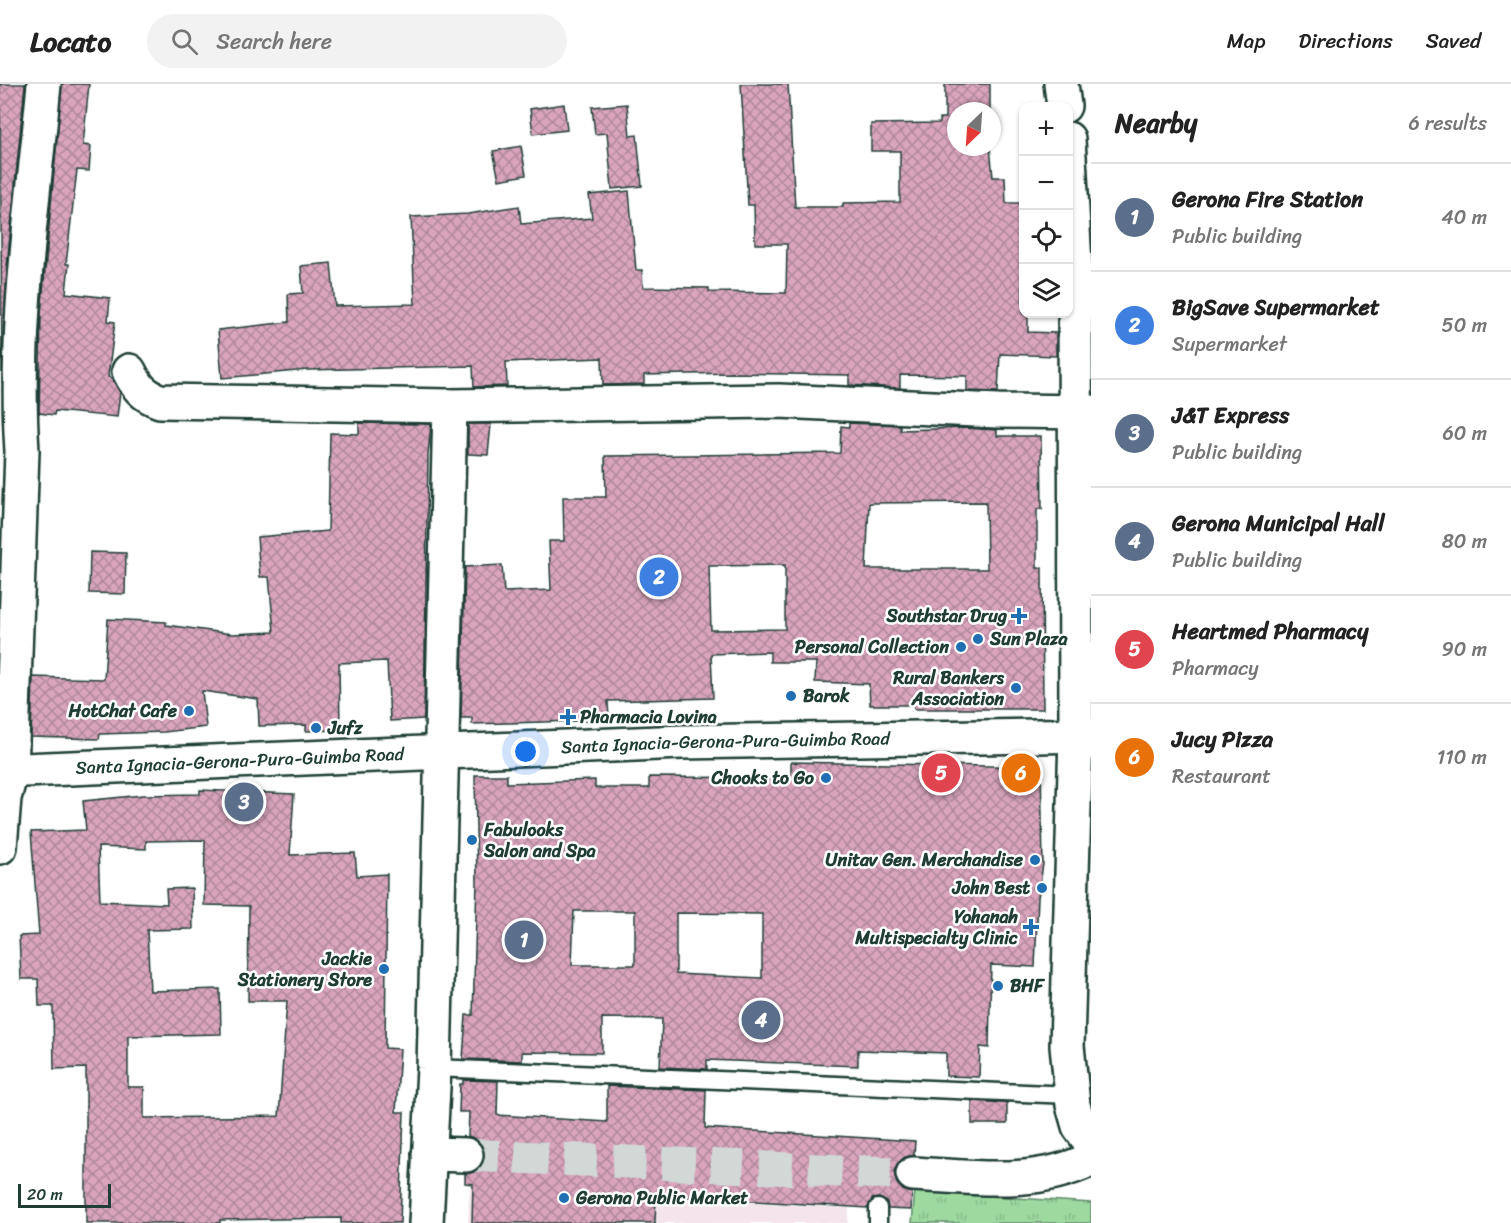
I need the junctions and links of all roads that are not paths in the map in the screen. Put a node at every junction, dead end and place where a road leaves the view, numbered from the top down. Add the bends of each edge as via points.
1 (44, 84) edge
2 (1061, 84) edge
3 (1063, 102) edge
4 (1069, 156) edge
5 (129, 371) dead end
6 (450, 406) junction
7 (1083, 412) edge
8 (1083, 735) edge
9 (442, 753) junction
10 (5, 772) edge
11 (0, 847) edge
12 (434, 1068) junction
13 (1071, 1095) junction
14 (1091, 1143) edge
15 (429, 1154) junction
16 (466, 1155) tunnel mouth
17 (1091, 1159) edge
18 (913, 1174) tunnel mouth
19 (426, 1223) edge

1 - 10 street via 24,317 22,451
2 - 3 street
4 - 7 street
5 - 6 street via 146,396 160,401
6 - 7 street via 779,401
6 - 9 street
7 - 8 street
8 - 9 street, Santa Ignacia-Gerona-Pura-Guimba Road via 670,743
8 - 13 street via 1067,1024
9 - 10 street, Santa Ignacia-Gerona-Pura-Guimba Road
9 - 12 street
10 - 11 street
12 - 13 lane
12 - 15 street
13 - 14 street via 1079,1126
15 - 16 street
15 - 19 street
17 - 18 street via 1067,1170 1030,1178

